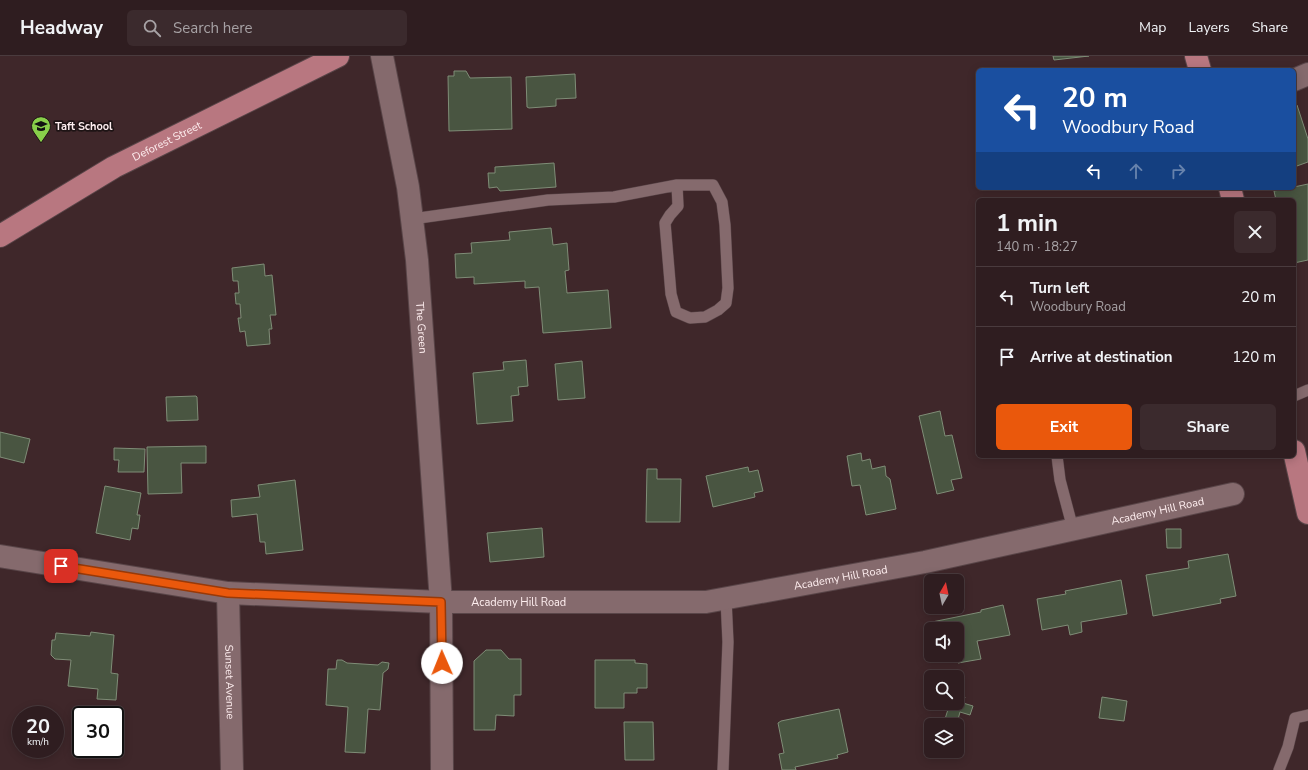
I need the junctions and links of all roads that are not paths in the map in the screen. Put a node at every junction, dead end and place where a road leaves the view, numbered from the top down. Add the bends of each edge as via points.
1 (338, 56) edge
2 (382, 56) edge
3 (1196, 56) edge
4 (1199, 68) edge
5 (1308, 74) edge
6 (1296, 79) edge
7 (677, 185) junction
8 (412, 220) junction
9 (0, 236) edge
10 (1308, 390) edge
11 (1296, 395) edge
12 (1057, 458) edge
13 (1295, 458) edge
14 (1233, 494) dead end
15 (1308, 513) edge
16 (1073, 529) junction
17 (0, 556) edge
18 (228, 593) junction
19 (726, 599) junction
20 (441, 602) junction
21 (1308, 715) edge
22 (232, 770) edge
23 (442, 770) edge
24 (722, 770) edge
25 (1279, 770) edge

1 - 9 main road, Deforest Street via 114,167
2 - 8 street, The Green via 408,187
3 - 4 main road
5 - 6 street
7 - 7 lane via 713,185 722,202 728,288 726,303 705,317 690,318 676,312 671,294 665,223 678,206
7 - 8 lane via 614,196 548,200
8 - 20 street, The Green
10 - 11 lane
12 - 16 lane via 1060,480
13 - 15 main road
14 - 16 street, Academy Hill Road
16 - 19 street, Academy Hill Road via 925,562
17 - 18 street, Academy Hill Road
18 - 20 street, Academy Hill Road
18 - 22 street, Sunset Avenue
19 - 20 street, Academy Hill Road via 706,602
19 - 24 lane via 728,642
20 - 23 street, The Green
21 - 25 lane via 1295,718

